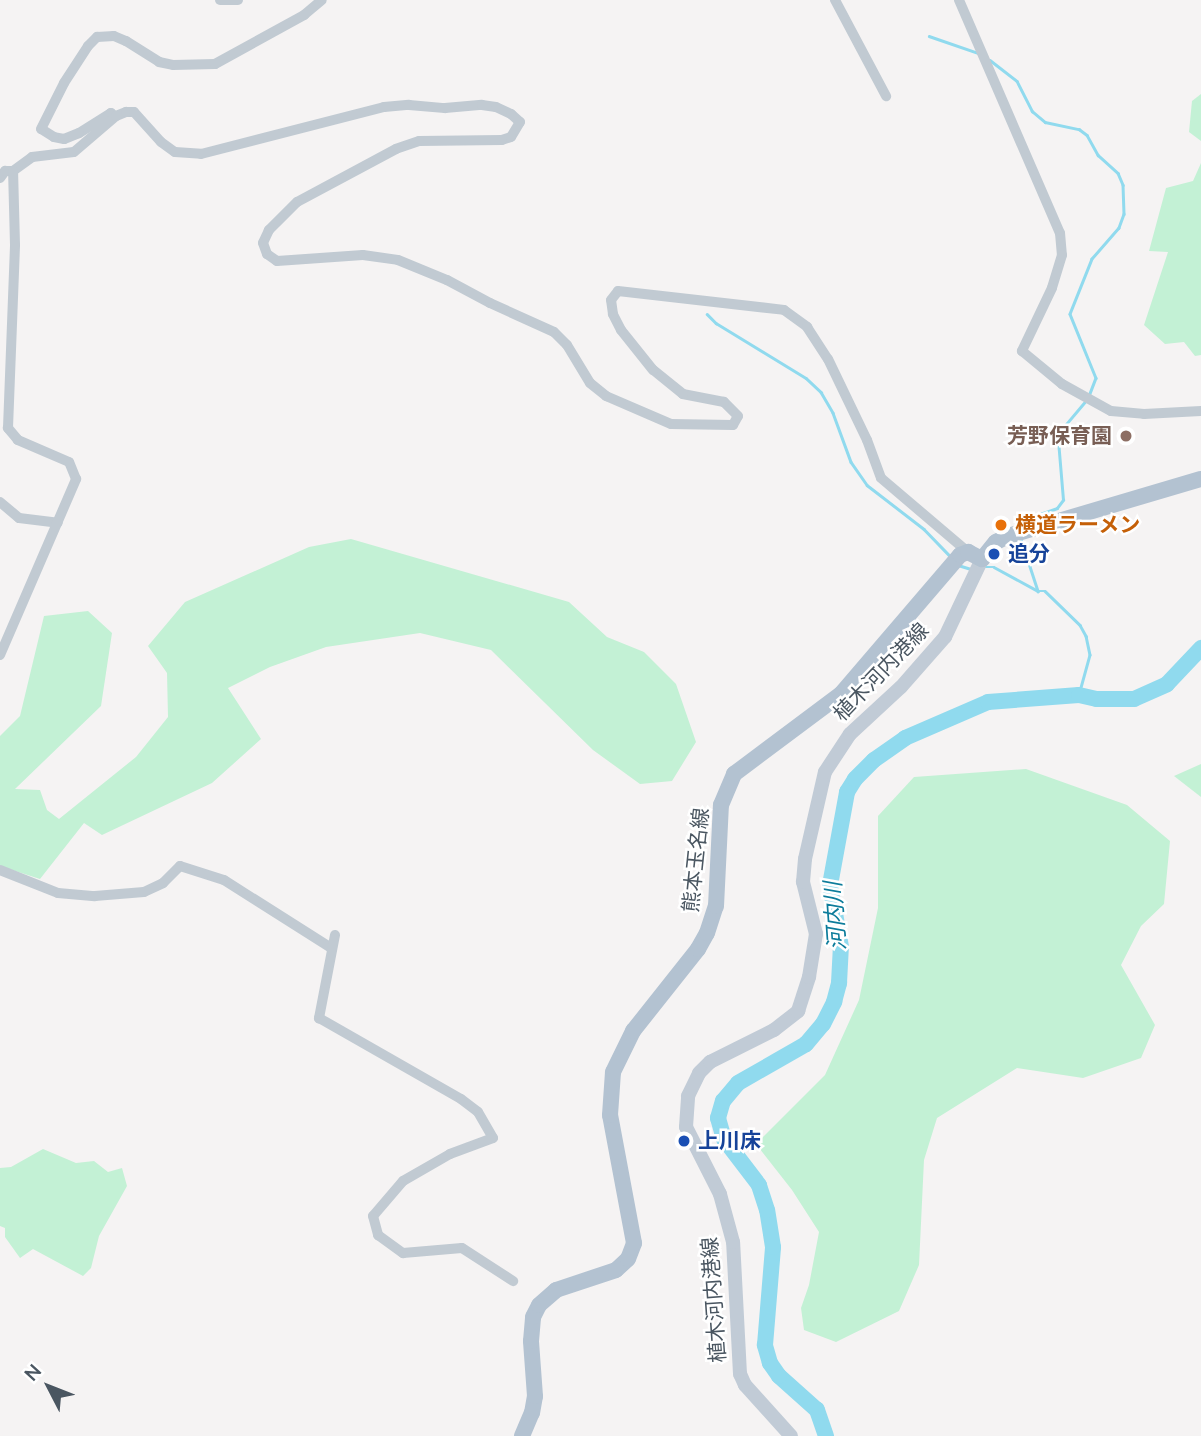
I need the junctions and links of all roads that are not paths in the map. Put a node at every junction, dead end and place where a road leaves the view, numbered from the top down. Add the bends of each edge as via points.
1 (220, 0) edge
2 (238, 0) edge
3 (322, 0) edge
4 (835, 0) edge
5 (959, 0) edge
6 (886, 96) dead end
7 (116, 116) junction
8 (13, 171) junction
9 (0, 178) edge
10 (4, 382) edge
11 (1201, 411) edge
12 (1201, 479) edge
13 (0, 502) edge
14 (58, 523) junction
15 (975, 556) junction
16 (0, 655) edge
17 (0, 870) edge
18 (335, 935) dead end
19 (331, 948) junction
20 (513, 1281) dead end
21 (522, 1436) edge
22 (791, 1436) edge

1 - 2 street
3 - 7 street via 304,15 215,64 159,62 114,36 97,37 64,83 41,130 64,139 111,113
4 - 6 street
5 - 11 street via 1060,233 1062,255 1052,288 1022,351 1037,366 1111,411
7 - 8 street via 74,152 32,157
7 - 15 street via 134,112 175,152 201,154 384,107 482,105 512,114 520,122 510,137 419,141 297,202 269,230 263,243 267,254 277,261 363,255 398,261 447,280 554,332 590,383 606,396 671,424 733,425 738,416 724,402 683,394 653,370 613,314 611,300 618,291 784,310 807,327 828,359 881,478
8 - 9 street via 5,171
8 - 10 street via 15,245
10 - 14 street via 12,435 69,462 76,473
12 - 15 main road, 熊本玉名線 via 1008,536
13 - 14 street via 19,518
14 - 16 street
15 - 21 main road, 熊本玉名線 via 950,563 841,694 734,774 722,805 716,906 707,933 633,1031 613,1072 610,1115 634,1243 628,1259 616,1270 555,1290 539,1305 531,1341 535,1396
15 - 22 main road, 植木河内港線 via 945,637 911,677 850,734 825,772 805,859 803,882 816,934 798,1011 774,1030 710,1062 688,1096 686,1127 720,1194 733,1242 740,1374
17 - 19 street via 58,893 95,896 144,892 163,883 180,866 224,880
18 - 19 street
19 - 20 street via 319,1018 461,1100 478,1112 493,1138 450,1154 402,1181 373,1216 378,1235 403,1252 462,1248

